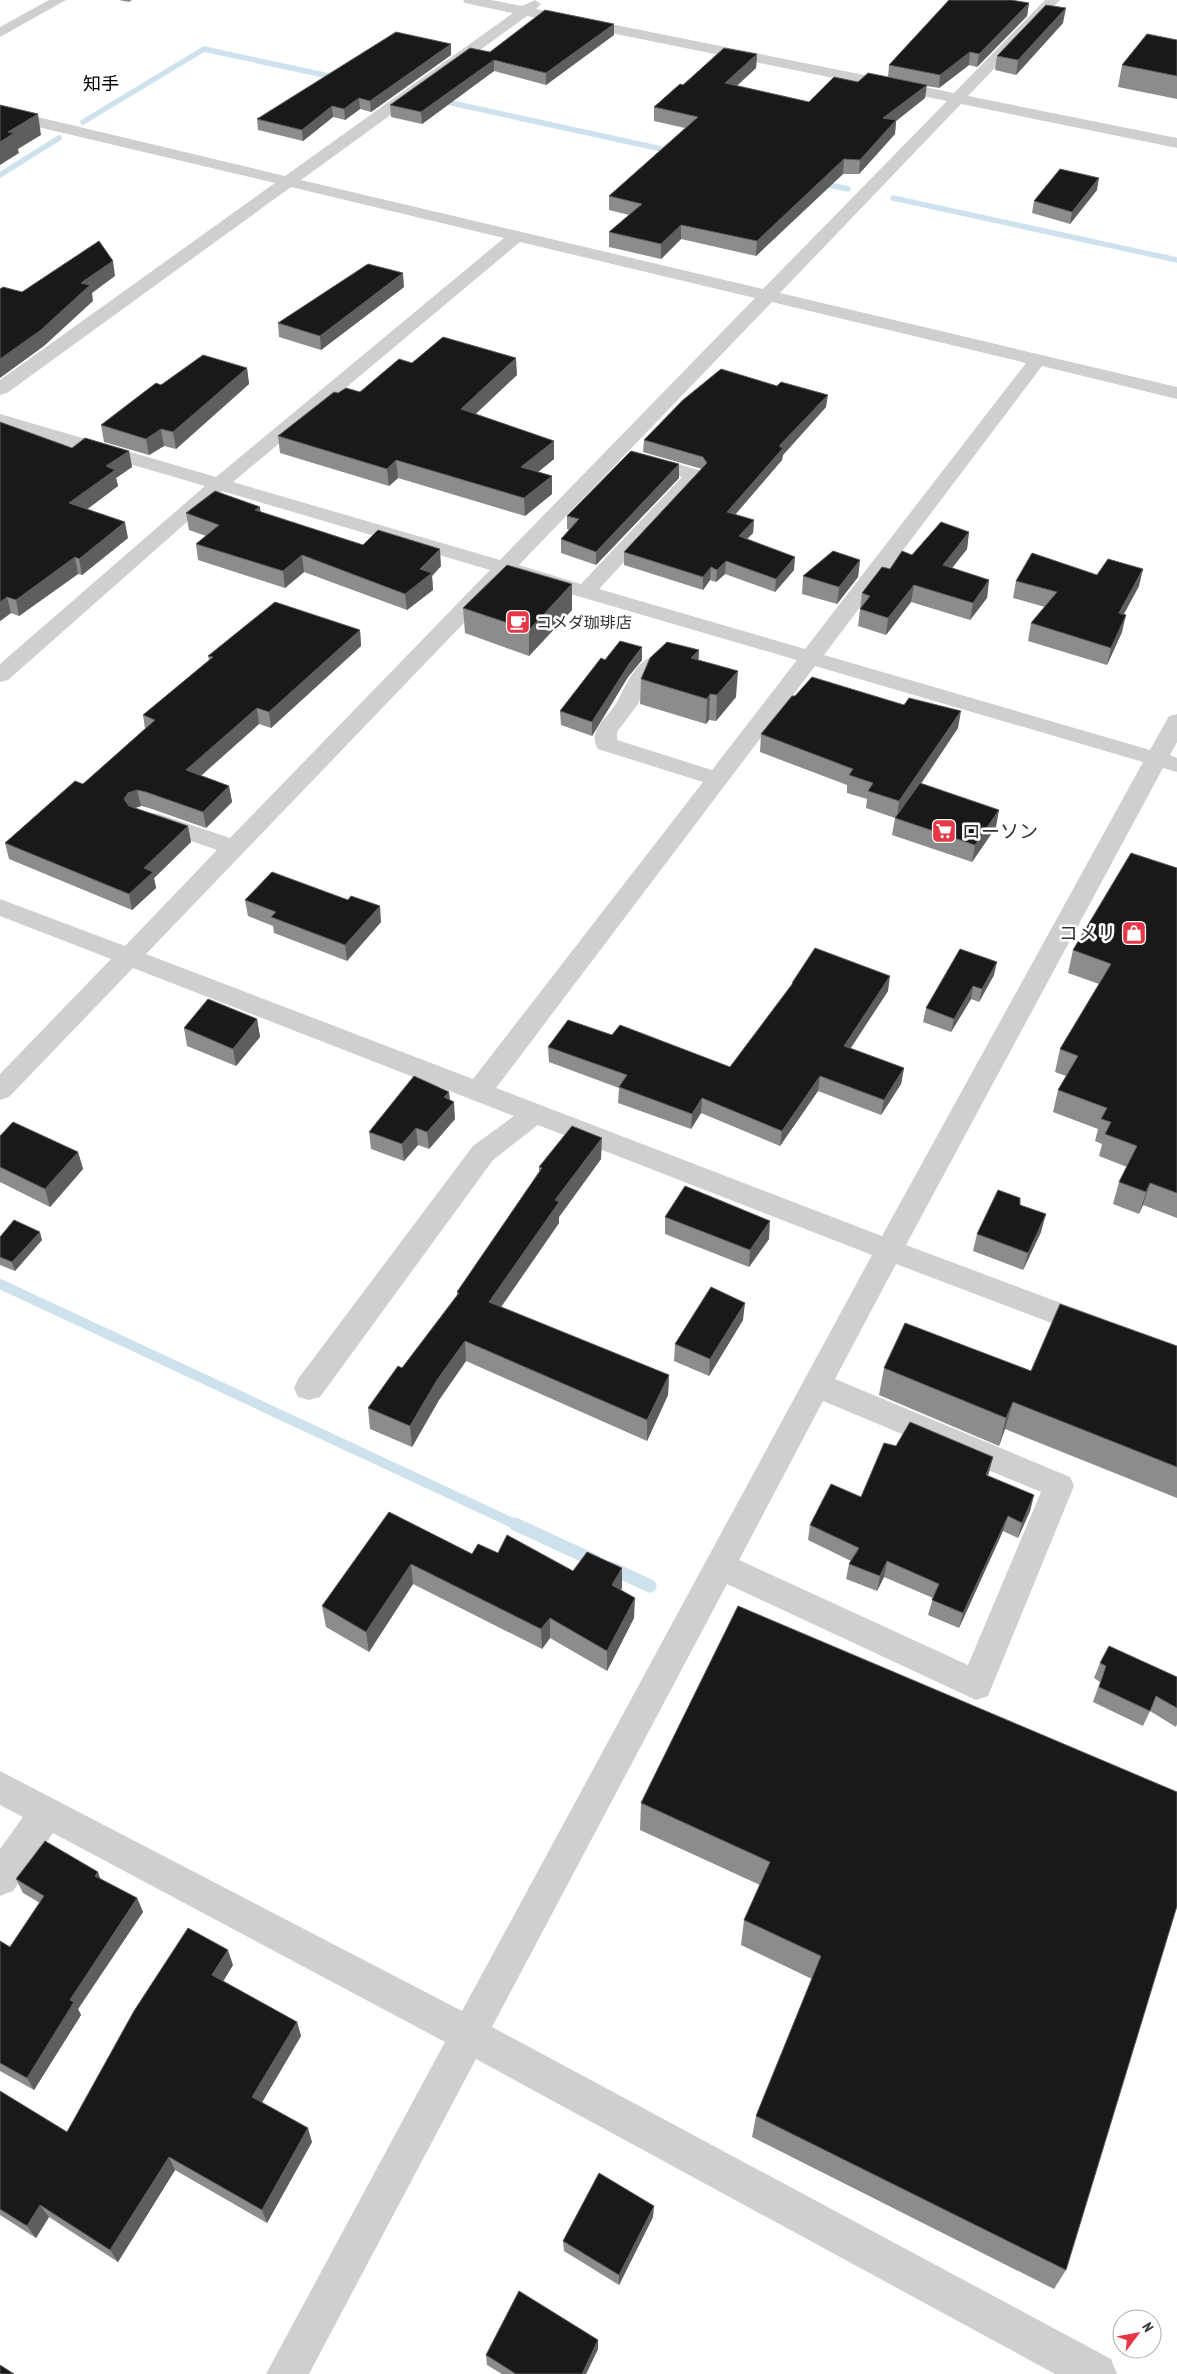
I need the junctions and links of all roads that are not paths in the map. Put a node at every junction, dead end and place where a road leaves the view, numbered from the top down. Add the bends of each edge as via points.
1 (59, 0) edge
2 (470, 0) edge
3 (540, 0) edge
4 (1053, 0) edge
5 (525, 12) junction
6 (0, 33) edge
7 (959, 99) junction
8 (0, 113) edge
9 (1177, 143) edge
10 (286, 181) junction
11 (518, 236) junction
12 (766, 296) junction
13 (1037, 361) junction
14 (0, 389) edge
15 (1177, 393) edge
16 (0, 420) edge
17 (616, 452) junction
18 (219, 484) junction
19 (504, 568) junction
20 (585, 591) junction
21 (811, 659) junction
22 (659, 661) edge
23 (0, 675) edge
24 (1177, 721) edge
25 (1166, 762) edge
26 (716, 779) junction
27 (141, 815) edge
28 (234, 848) junction
29 (0, 907) edge
30 (131, 956) junction
31 (0, 1090) edge
32 (479, 1091) junction
33 (536, 1113) junction
34 (889, 1250) junction
35 (1112, 1334) edge
36 (817, 1384) junction
37 (309, 1388) dead end
38 (720, 1566) junction
39 (0, 1787) edge
40 (47, 1812) junction
41 (0, 1879) edge
42 (469, 2035) junction
43 (287, 2374) edge
44 (1096, 2374) edge

1 - 6 street
2 - 5 street
3 - 5 street
4 - 7 street
5 - 7 street
5 - 10 street
7 - 9 street
7 - 12 street
8 - 10 street
10 - 11 street
10 - 14 street
11 - 12 street
11 - 18 street
12 - 13 street
12 - 17 street
13 - 15 street
13 - 21 street
16 - 18 street
17 - 19 street
17 - 20 street via 695,475
18 - 19 street
18 - 23 street
19 - 20 street
19 - 28 street
20 - 21 street
21 - 25 street
21 - 26 street
22 - 26 street via 638,679 627,704 606,732 606,744
24 - 25 street
25 - 34 street
26 - 32 street
27 - 28 street
28 - 30 street
29 - 30 street
30 - 31 street
30 - 32 street
32 - 33 street
33 - 34 street
33 - 37 street via 483,1153
34 - 35 street
34 - 36 street
36 - 38 street
36 - 38 street via 1059,1486 976,1685
38 - 42 street
39 - 40 street
40 - 41 street
40 - 42 street
42 - 43 street
42 - 44 street

